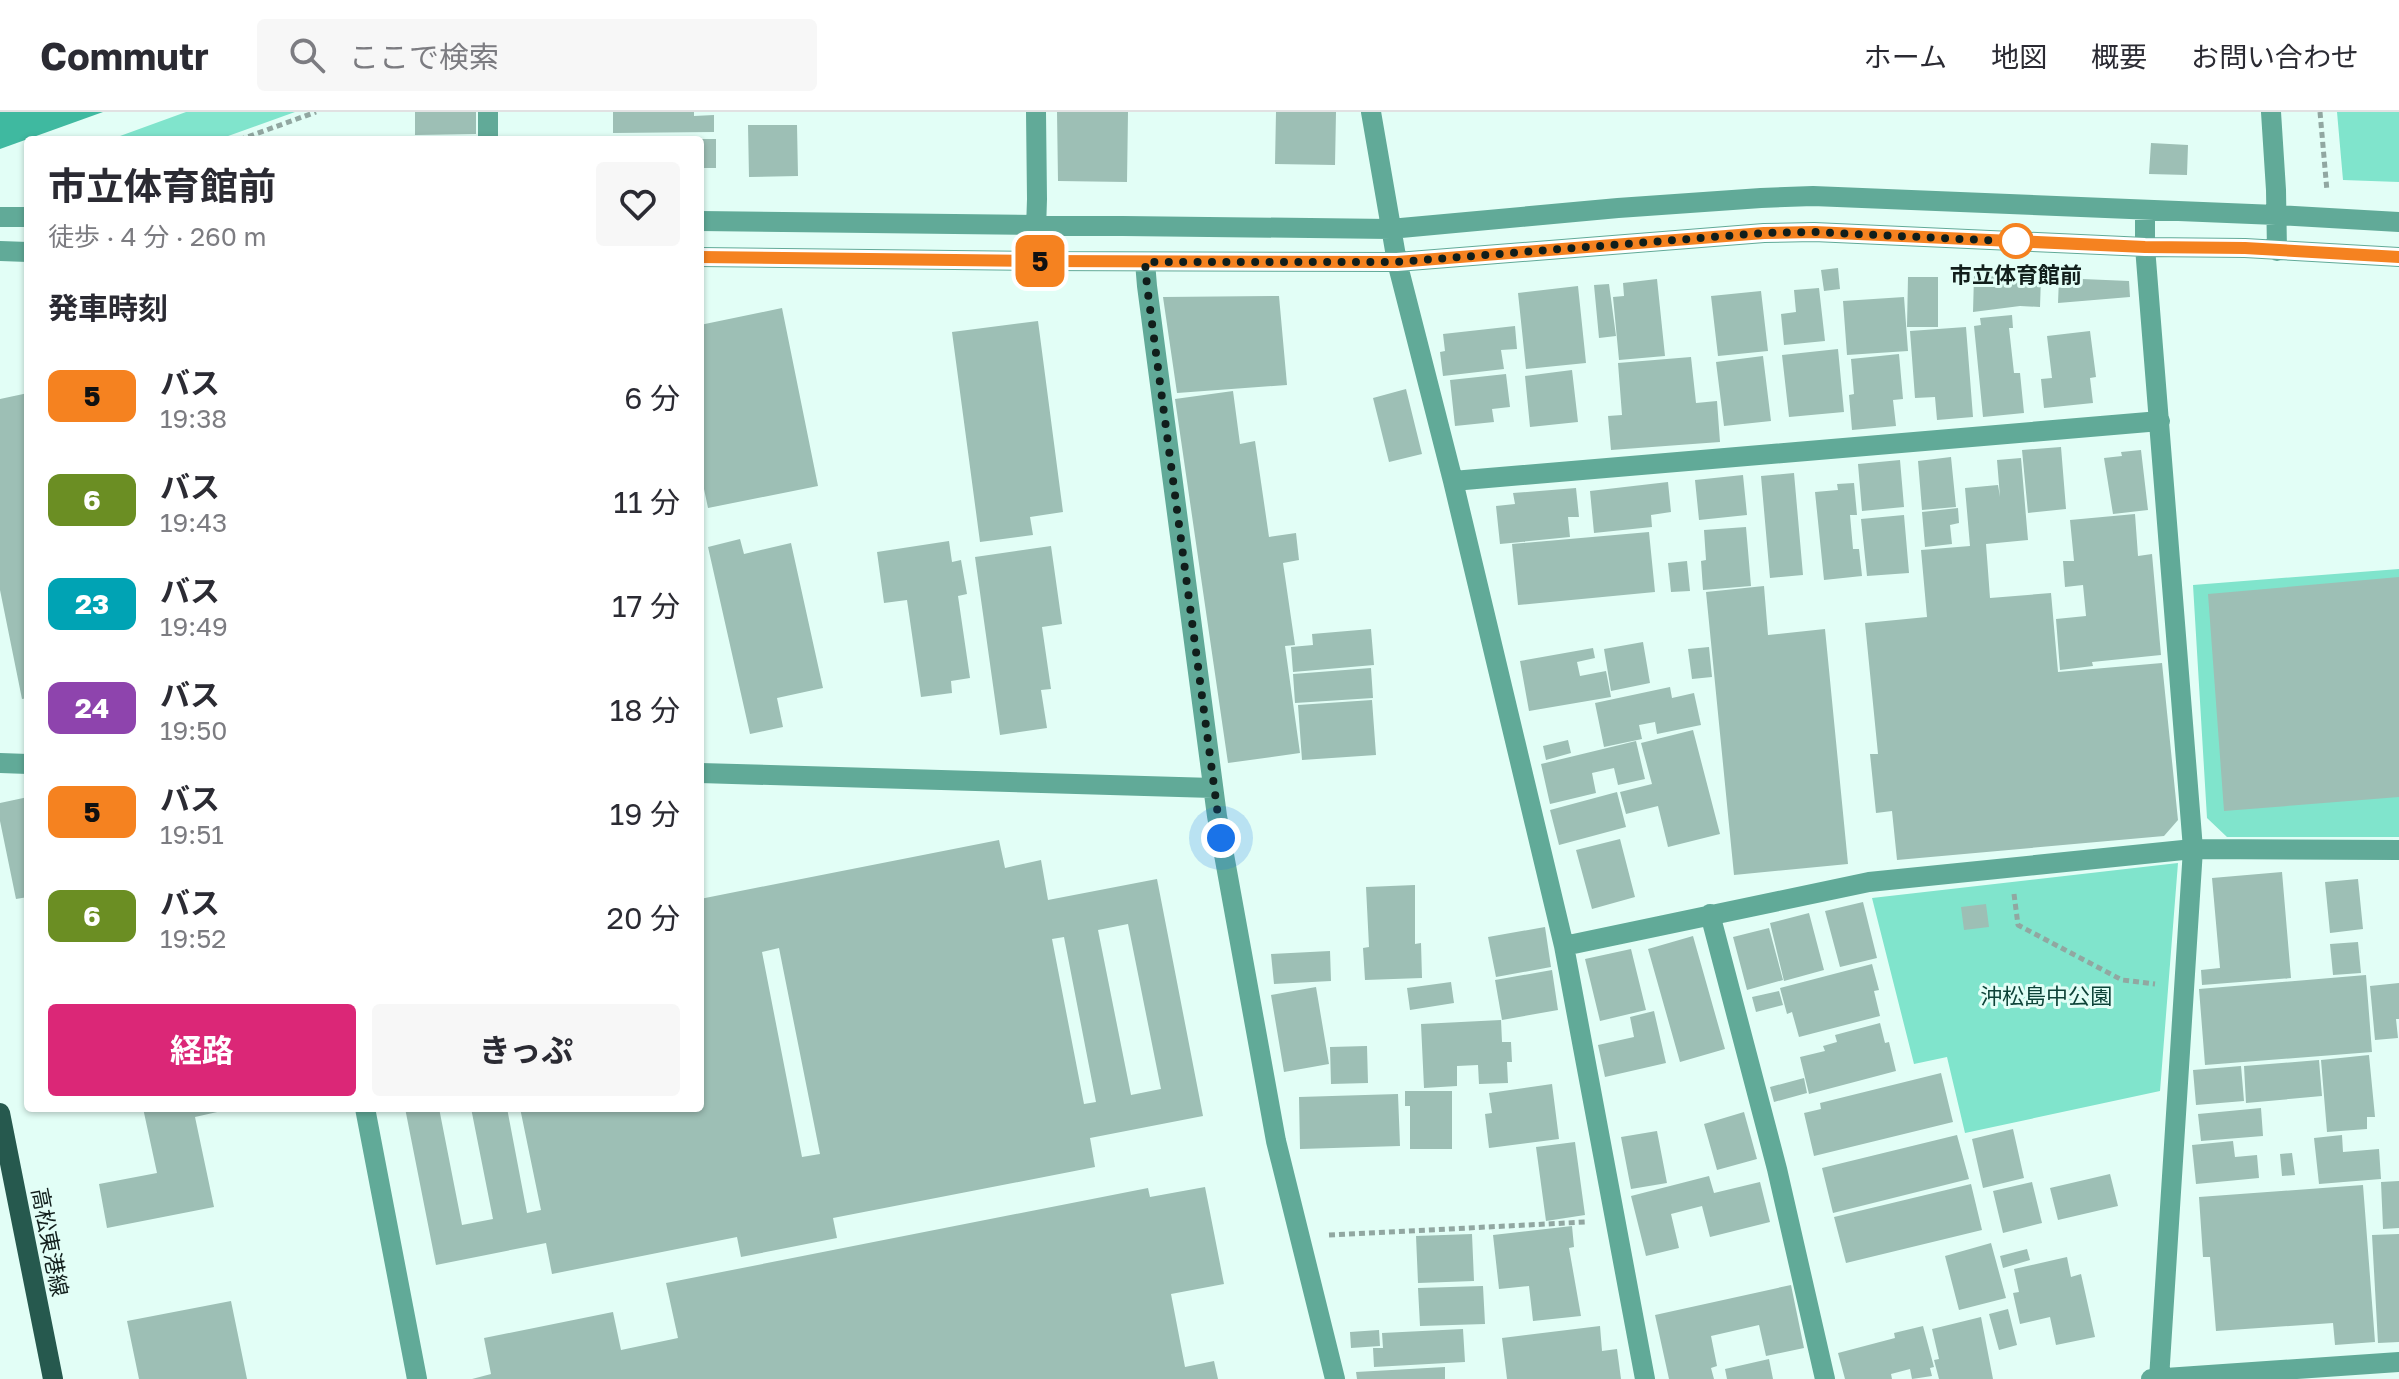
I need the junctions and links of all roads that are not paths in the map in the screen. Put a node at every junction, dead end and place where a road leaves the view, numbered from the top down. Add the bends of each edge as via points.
1 (488, 112) edge
2 (1036, 112) edge
3 (1371, 112) edge
4 (2271, 112) edge
5 (488, 136) edge
6 (2145, 210) junction
7 (2276, 215) junction
8 (0, 217) edge
9 (24, 217) edge
10 (704, 221) edge
11 (2399, 222) edge
12 (1035, 224) junction
13 (1390, 229) junction
14 (2145, 247) junction
15 (0, 251) edge
16 (2277, 251) junction
17 (24, 252) edge
18 (704, 257) edge
19 (2399, 257) edge
20 (1035, 261) junction
21 (1145, 262) junction
22 (1397, 262) junction
23 (2160, 421) junction
24 (1453, 481) junction
25 (0, 763) edge
26 (24, 764) edge
27 (704, 773) edge
28 (1213, 788) junction
29 (2193, 849) junction
30 (2399, 850) edge
31 (1710, 914) junction
32 (1564, 946) junction
33 (366, 1112) edge
34 (0, 1113) edge
35 (2399, 1362) edge
36 (2157, 1378) edge
37 (53, 1379) edge
38 (417, 1379) edge
39 (1335, 1379) edge
40 (1645, 1379) edge
41 (1825, 1379) edge

1 - 5 street
2 - 12 street
3 - 13 street
4 - 7 street
6 - 7 street
6 - 13 street via 1774,197
6 - 14 street
7 - 11 street
7 - 16 street
8 - 9 street
10 - 12 street
12 - 13 street
12 - 20 street
13 - 22 street
14 - 16 street
14 - 22 street via 1764,233
14 - 23 street
15 - 17 street
16 - 19 street
18 - 20 street
20 - 21 street
21 - 22 street
21 - 28 street
22 - 24 street
23 - 24 street
23 - 29 street
24 - 32 street
25 - 26 street
27 - 28 street
28 - 39 street via 1276,1141
29 - 30 street
29 - 31 street via 1869,882
29 - 36 street
31 - 32 street
31 - 41 street
32 - 40 street
33 - 38 street
34 - 37 main road, 高松東港線
35 - 36 street

